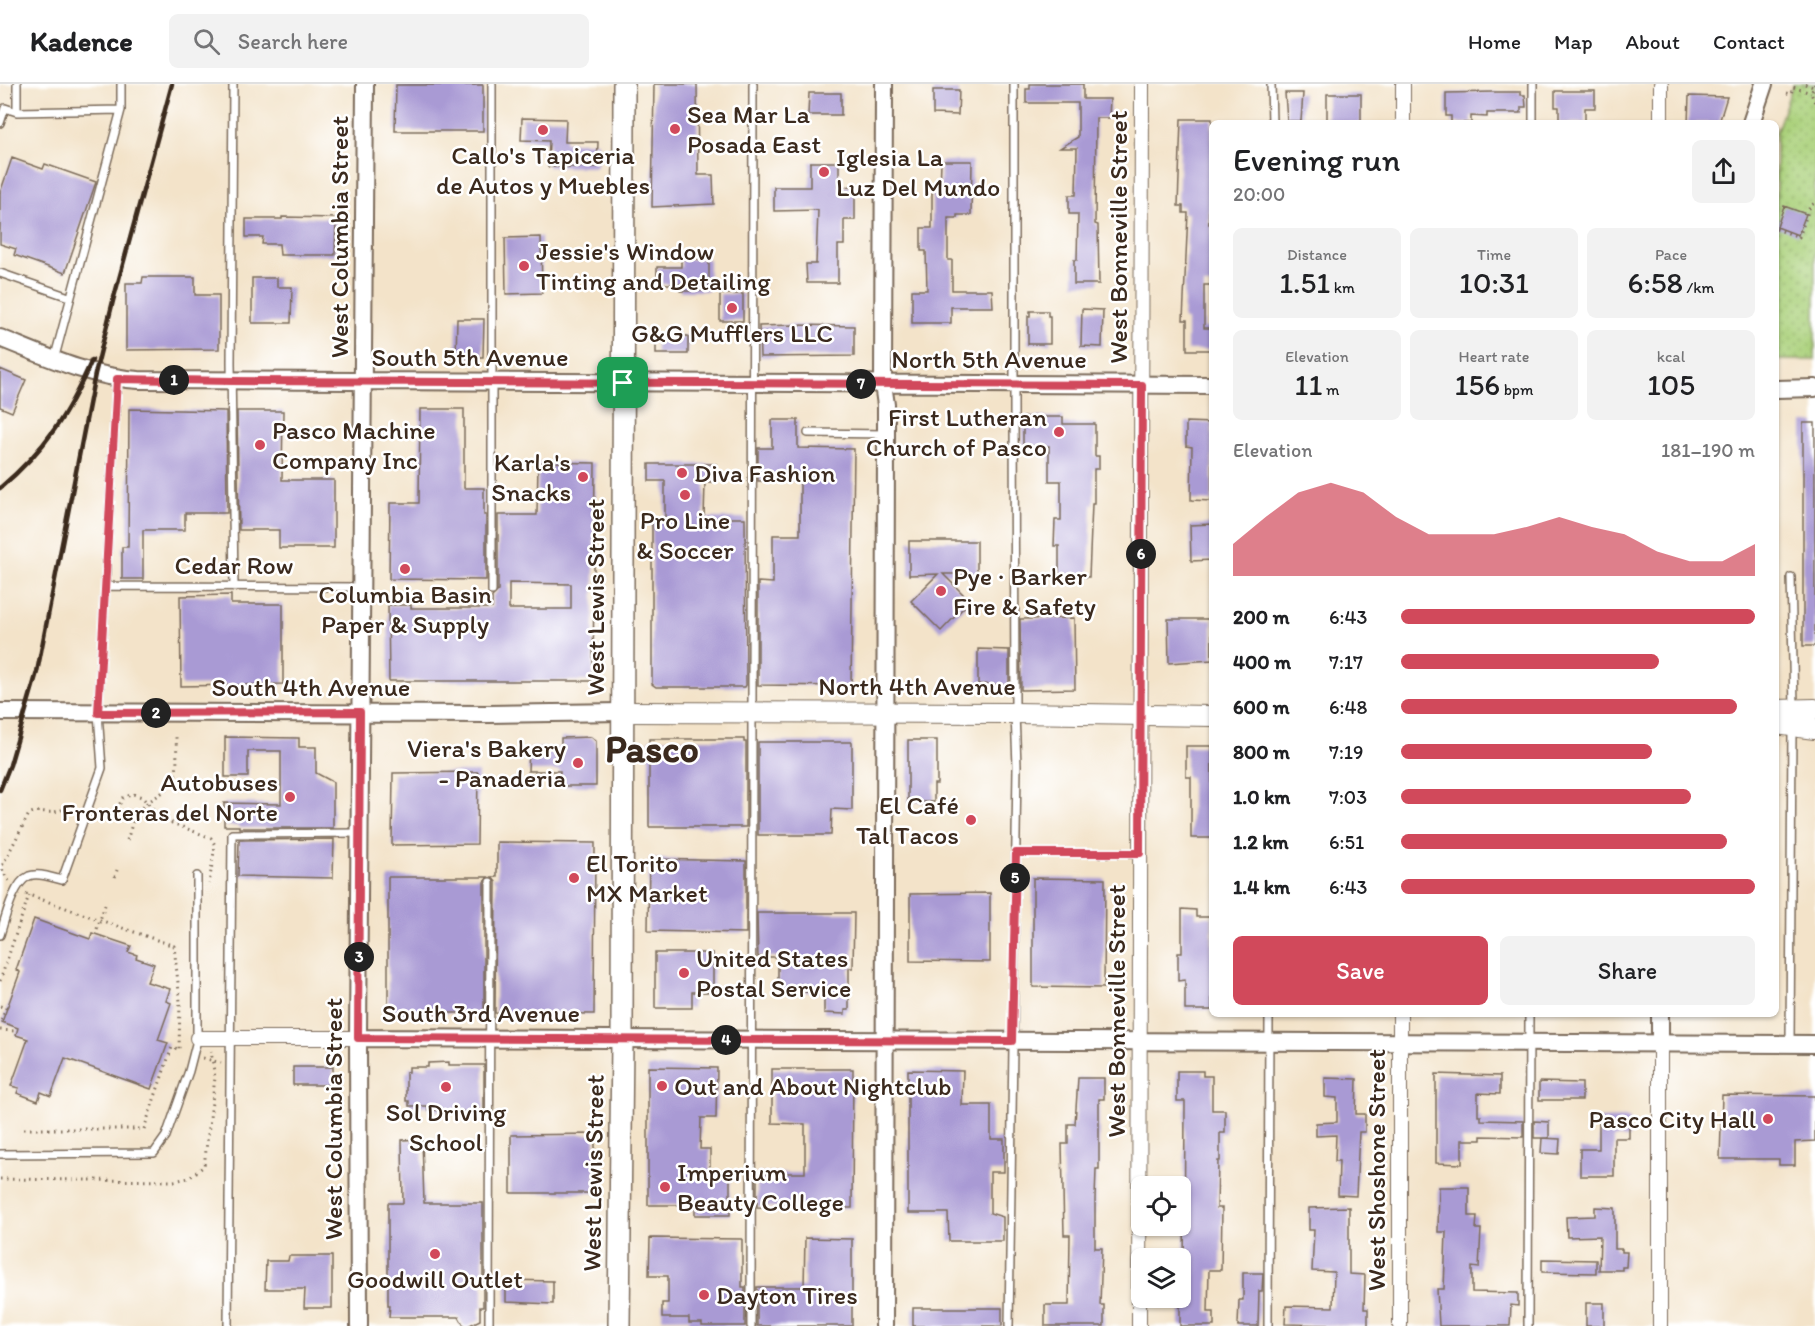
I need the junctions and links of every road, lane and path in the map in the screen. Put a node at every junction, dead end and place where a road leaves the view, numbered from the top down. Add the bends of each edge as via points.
1 (17, 84) edge
2 (121, 84) edge
3 (233, 84) edge
4 (365, 84) edge
5 (492, 84) edge
6 (624, 84) edge
7 (753, 84) edge
8 (884, 84) edge
9 (1014, 84) edge
10 (1142, 84) edge
11 (1271, 84) edge
12 (1403, 84) edge
13 (1533, 84) edge
14 (1661, 84) edge
15 (1764, 84) edge
16 (1805, 84) edge
17 (1814, 86) edge
18 (1787, 93) dead end
19 (1811, 93) junction
20 (1815, 103) edge
21 (121, 110) junction
22 (17, 112) junction
23 (1272, 120) edge
24 (1403, 120) edge
25 (1533, 120) edge
26 (1661, 120) edge
27 (1751, 120) edge
28 (0, 123) edge
29 (1815, 203) edge
30 (1779, 230) edge
31 (0, 273) edge
32 (69, 297) junction
33 (0, 338) edge
34 (53, 360) junction
35 (117, 379) junction
36 (232, 381) junction
37 (363, 382) junction
38 (492, 382) junction
39 (623, 383) junction
40 (752, 384) junction
41 (883, 384) junction
42 (1014, 385) junction
43 (1142, 385) junction
44 (1209, 385) edge
45 (1815, 388) edge
46 (1779, 389) edge
47 (808, 433) dead end
48 (886, 434) junction
49 (1791, 577) dead end
50 (106, 586) junction
51 (234, 586) junction
52 (362, 587) junction
53 (492, 591) dead end
54 (1815, 709) edge
55 (0, 712) edge
56 (360, 712) junction
57 (622, 712) junction
58 (98, 713) junction
59 (753, 713) junction
60 (885, 713) junction
61 (1015, 713) junction
62 (1141, 716) junction
63 (1209, 716) edge
64 (1784, 717) edge
65 (1815, 729) edge
66 (176, 734) dead end
67 (77, 808) dead end
68 (360, 833) junction
69 (127, 840) dead end
70 (1016, 853) junction
71 (1140, 853) junction
72 (117, 870) dead end
73 (197, 876) dead end
74 (115, 877) dead end
75 (9, 881) dead end
76 (490, 882) dead end
77 (105, 905) dead end
78 (100, 920) junction
79 (97, 929) dead end
80 (0, 935) edge
81 (0, 981) edge
82 (0, 1006) edge
83 (1269, 1017) edge
84 (1400, 1017) edge
85 (1529, 1017) edge
86 (1660, 1017) edge
87 (0, 1024) edge
88 (0, 1030) edge
89 (15, 1031) dead end
90 (197, 1038) junction
91 (230, 1038) junction
92 (358, 1038) junction
93 (489, 1039) junction
94 (622, 1040) junction
95 (751, 1040) junction
96 (885, 1040) junction
97 (1012, 1041) junction
98 (1140, 1041) junction
99 (1269, 1041) junction
100 (1401, 1042) junction
101 (1529, 1042) junction
102 (1660, 1043) junction
103 (1790, 1043) junction
104 (1815, 1044) edge
105 (179, 1050) junction
106 (186, 1052) dead end
107 (24, 1129) dead end
108 (0, 1154) edge
109 (228, 1326) edge
110 (358, 1326) edge
111 (489, 1326) edge
112 (619, 1326) edge
113 (751, 1326) edge
114 (884, 1326) edge
115 (1009, 1326) edge
116 (1139, 1326) edge
117 (1268, 1326) edge
118 (1400, 1326) edge
119 (1528, 1326) edge
120 (1660, 1326) edge

1 - 22 lane
2 - 21 lane
3 - 36 lane
4 - 37 street, West Columbia Street
5 - 38 lane
6 - 39 main road, West Lewis Street
7 - 40 lane
8 - 41 street
9 - 42 lane
10 - 43 street, West Bonneville Street
11 - 23 lane
12 - 24 street
13 - 25 lane
14 - 26 street
15 - 27 street
16 - 17 path
17 - 19 path
18 - 19 path via 1791,94 1793,87
19 - 20 path
21 - 22 lane
21 - 32 lane
22 - 28 lane via 5,108
29 - 30 path via 1810,206 1799,237
31 - 32 lane
32 - 34 lane
33 - 34 street, South 5th Avenue
34 - 35 street, South 5th Avenue
35 - 36 street, South 5th Avenue
35 - 50 lane
36 - 37 street, South 5th Avenue
36 - 51 lane
37 - 38 street, South 5th Avenue
37 - 52 street, West Columbia Street
38 - 39 street, South 5th Avenue
38 - 53 lane
39 - 40 street, North 5th Avenue
39 - 57 main road, West Lewis Street
40 - 41 street, North 5th Avenue
40 - 59 lane
41 - 42 street, North 5th Avenue
41 - 48 street
42 - 43 street, North 5th Avenue
42 - 61 lane
43 - 44 street, North 5th Avenue
43 - 62 street, West Bonneville Street
45 - 46 street
47 - 48 lane
48 - 60 street
49 - 64 lane
50 - 51 lane, Cedar Row
50 - 58 lane
51 - 52 lane, Cedar Row
52 - 56 street, West Columbia Street
54 - 64 main road
55 - 58 street, South 4th Avenue
56 - 57 street, South 4th Avenue
56 - 58 street, South 4th Avenue
56 - 68 street, West Columbia Street
57 - 59 main road, North 4th Avenue
57 - 94 main road, West Lewis Street
58 - 80 lane via 102,768 62,880 30,875 22,881
59 - 60 main road, North 4th Avenue
59 - 95 lane
60 - 61 main road, North 4th Avenue
60 - 96 street
61 - 62 main road, North 4th Avenue
61 - 70 lane
62 - 63 main road, North 4th Avenue
62 - 71 street, West Bonneville Street
64 - 65 main road
64 - 103 lane
66 - 69 path via 174,779 166,791 138,813
67 - 75 path via 29,814 2,866
68 - 91 lane via 232,834
68 - 92 street, West Columbia Street
70 - 71 lane
70 - 97 lane
71 - 98 street, West Bonneville Street
72 - 74 path
73 - 90 lane
76 - 93 lane
77 - 78 path
78 - 79 path
78 - 81 path via 27,894
78 - 105 path via 174,946 180,1001
82 - 87 path via 6,1008
83 - 99 lane
84 - 100 street, West Shoshone Street
85 - 101 lane
86 - 102 street
88 - 89 path
90 - 91 street, South 3rd Avenue
90 - 108 lane via 166,1136 154,1153
91 - 92 street, South 3rd Avenue
91 - 109 lane
92 - 93 street, South 3rd Avenue
92 - 110 street, West Columbia Street
93 - 94 street, South 3rd Avenue
93 - 111 lane
94 - 95 street, South 3rd Avenue
94 - 112 main road, West Lewis Street
95 - 96 street, South 3rd Avenue
95 - 113 lane
96 - 97 street, South 3rd Avenue
96 - 114 street
97 - 98 street, South 3rd Avenue
97 - 115 lane
98 - 99 street, South 3rd Avenue
98 - 116 street, West Bonneville Street
99 - 100 street, South 3rd Avenue
99 - 117 lane
100 - 101 street, South 3rd Avenue
100 - 118 street, West Shoshone Street
101 - 102 street, South 3rd Avenue
101 - 119 lane
102 - 103 street, South 3rd Avenue
102 - 120 street
103 - 104 street, South 3rd Avenue
105 - 106 path
105 - 107 path via 172,1047 144,1129

